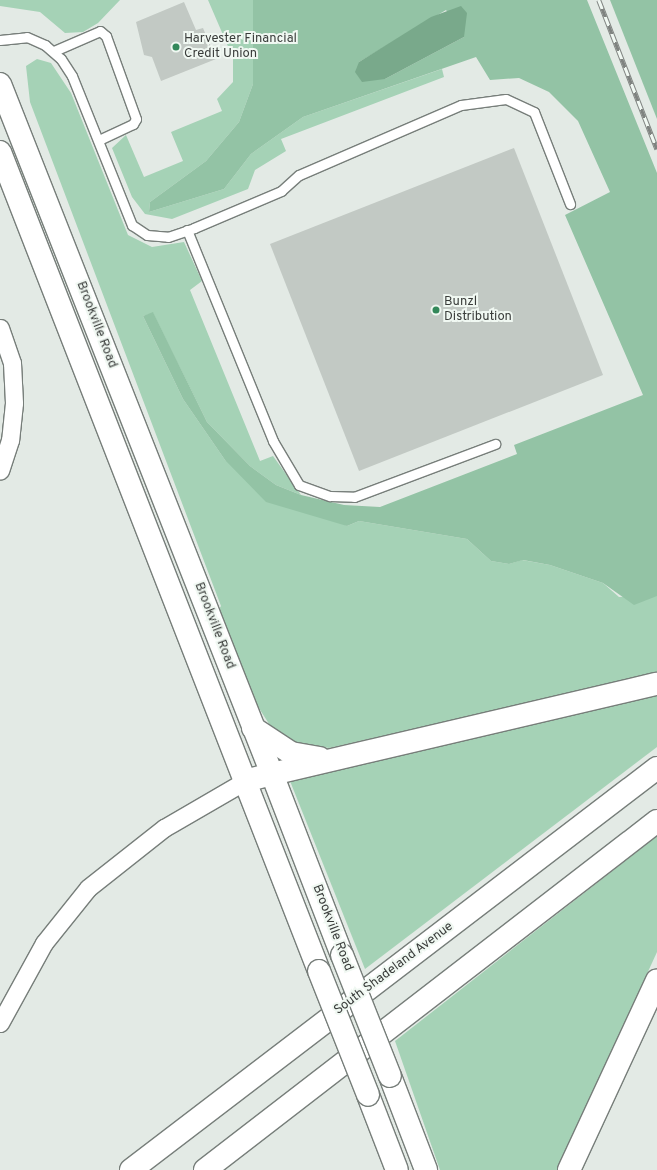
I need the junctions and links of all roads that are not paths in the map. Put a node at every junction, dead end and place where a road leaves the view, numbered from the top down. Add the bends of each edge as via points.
1 (0, 40) edge
2 (54, 51) junction
3 (0, 84) edge
4 (98, 140) junction
5 (0, 152) edge
6 (570, 204) dead end
7 (187, 230) junction
8 (0, 328) edge
9 (495, 444) dead end
10 (0, 470) edge
11 (657, 684) edge
12 (254, 728) junction
13 (331, 759) junction
14 (657, 768) edge
15 (272, 774) junction
16 (245, 781) junction
17 (657, 821) edge
18 (657, 980) edge
19 (0, 1023) edge
20 (598, 1111) junction
21 (131, 1170) edge
22 (205, 1170) edge
23 (397, 1170) edge
24 (426, 1170) edge
25 (569, 1170) edge
26 (580, 1170) edge

1 - 2 lane via 27,37
2 - 4 lane via 72,76
2 - 4 lane via 100,31 106,36 136,112 133,124
3 - 12 main road, Brookville Road
4 - 7 lane via 132,225 147,235 168,237
5 - 16 main road, Brookville Road
6 - 7 lane via 534,112 506,99 461,105 299,175 281,191
7 - 9 lane via 273,441 299,485 330,496 354,497
8 - 10 street via 12,363 14,403 10,440
11 - 13 main road
12 - 13 main road via 295,755
12 - 15 main road, Brookville Road
13 - 15 main road
14 - 21 main road, South Shadeland Avenue
15 - 16 main road
15 - 24 main road, Brookville Road, bridge
16 - 19 street via 164,828 98,879 44,943
16 - 23 main road, Brookville Road, bridge
17 - 22 main road
18 - 20 main road
20 - 25 main road
20 - 26 main road

